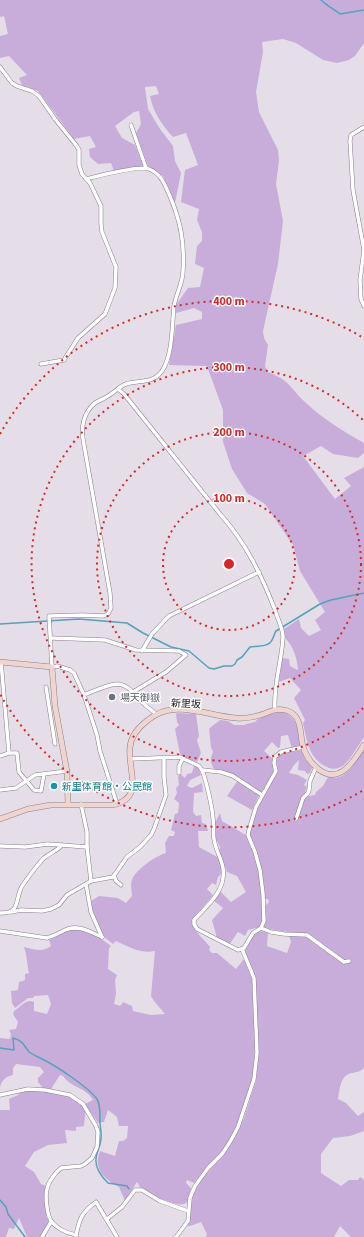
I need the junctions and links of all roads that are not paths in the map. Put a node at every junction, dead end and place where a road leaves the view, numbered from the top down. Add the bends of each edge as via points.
1 (0, 67) edge
2 (131, 125) dead end
3 (364, 127) edge
4 (146, 168) junction
5 (86, 179) junction
6 (364, 306) edge
7 (42, 364) dead end
8 (118, 389) junction
9 (259, 572) junction
10 (51, 638) junction
11 (142, 651) junction
12 (0, 662) edge
13 (52, 667) junction
14 (46, 687) dead end
15 (133, 692) junction
16 (84, 695) junction
17 (275, 710) junction
18 (156, 714) junction
19 (58, 726) junction
20 (52, 731) junction
21 (55, 744) dead end
22 (364, 746) edge
23 (303, 747) junction
24 (10, 753) junction
25 (0, 756) edge
26 (164, 757) junction
27 (183, 758) junction
28 (130, 759) junction
29 (316, 767) junction
30 (202, 770) junction
31 (67, 771) junction
32 (179, 773) dead end
33 (44, 774) junction
34 (27, 781) junction
35 (0, 790) edge
36 (262, 795) junction
37 (68, 804) junction
38 (81, 804) junction
39 (118, 804) junction
40 (0, 819) edge
41 (296, 820) dead end
42 (62, 845) junction
43 (0, 846) edge
44 (87, 847) junction
45 (114, 875) junction
46 (91, 881) junction
47 (86, 884) junction
48 (121, 885) dead end
49 (11, 912) junction
50 (0, 913) edge
51 (261, 928) junction
52 (0, 930) edge
53 (242, 949) junction
54 (349, 961) dead end
55 (0, 1095) edge
56 (188, 1211) junction
57 (107, 1219) junction
58 (51, 1222) junction
59 (76, 1236) edge
60 (42, 1237) edge
61 (117, 1237) edge
62 (176, 1237) edge

1 - 5 street via 12,83 32,91 42,99 55,120 76,145 80,156 79,165
2 - 4 street
3 - 6 street via 351,136 350,141 353,190 364,250 360,280
4 - 5 street
4 - 8 street via 162,177 176,210 182,235 183,272 174,305 173,332 164,367 152,380 126,384
5 - 7 street via 101,206 102,232 116,267 115,288 105,314 78,338 64,360
8 - 9 street via 234,530
8 - 10 street via 91,407 84,420 82,433 111,608 108,614 103,616 49,616
9 - 11 street via 169,616 152,634
9 - 17 street via 283,635
10 - 11 street via 105,640
10 - 13 street
11 - 15 street via 179,651 186,655 166,672
12 - 13 main road
12 - 24 street
13 - 16 street via 57,666 74,673
13 - 19 main road
14 - 20 street
15 - 16 street via 118,684
15 - 18 street
16 - 39 street
17 - 18 main road, 新里坂 via 256,717 241,718 184,710
17 - 23 main road via 290,712 296,717
18 - 28 main road, 新里坂 via 132,739
19 - 20 street
19 - 31 main road
20 - 21 street
22 - 29 main road via 341,772 330,774
23 - 29 main road
23 - 36 street via 281,752 275,758 276,771
24 - 25 street
24 - 34 street via 17,753 19,772
26 - 27 street
26 - 28 street
26 - 45 street via 166,795 154,829 140,847 127,857
27 - 30 street
27 - 32 street
28 - 39 main road, 新里坂 via 132,790 128,798
29 - 41 street
30 - 36 street via 233,776
30 - 53 street via 213,817 216,850 224,872 221,885 212,900 194,920 194,924 197,929 216,940 238,950
31 - 33 street
31 - 37 main road
33 - 34 street via 35,775
33 - 34 street via 41,791 34,790
34 - 35 street via 16,788
36 - 51 street via 248,835 260,870 264,921
37 - 38 main road
37 - 40 main road via 36,808
38 - 39 main road
38 - 44 street via 87,832
42 - 43 street
42 - 44 street
42 - 49 street via 44,858 22,888
44 - 46 street
45 - 46 street
45 - 48 street
46 - 47 street
47 - 49 street via 66,895 59,905 51,909
47 - 52 street via 91,912 102,937 72,927 47,938
49 - 50 street
51 - 53 street via 253,933
51 - 54 street via 284,934 307,935 344,962
53 - 56 street via 254,978 257,1053 254,1079 238,1128 222,1154 195,1186
55 - 58 street via 28,1089 70,1095 83,1104 96,1126 98,1140 92,1158 81,1166 61,1168 47,1188
56 - 57 street via 160,1201 142,1190 135,1190 122,1207
56 - 62 street via 188,1220
57 - 59 street via 96,1202 82,1214
57 - 61 street
58 - 59 street via 64,1232
58 - 60 street

